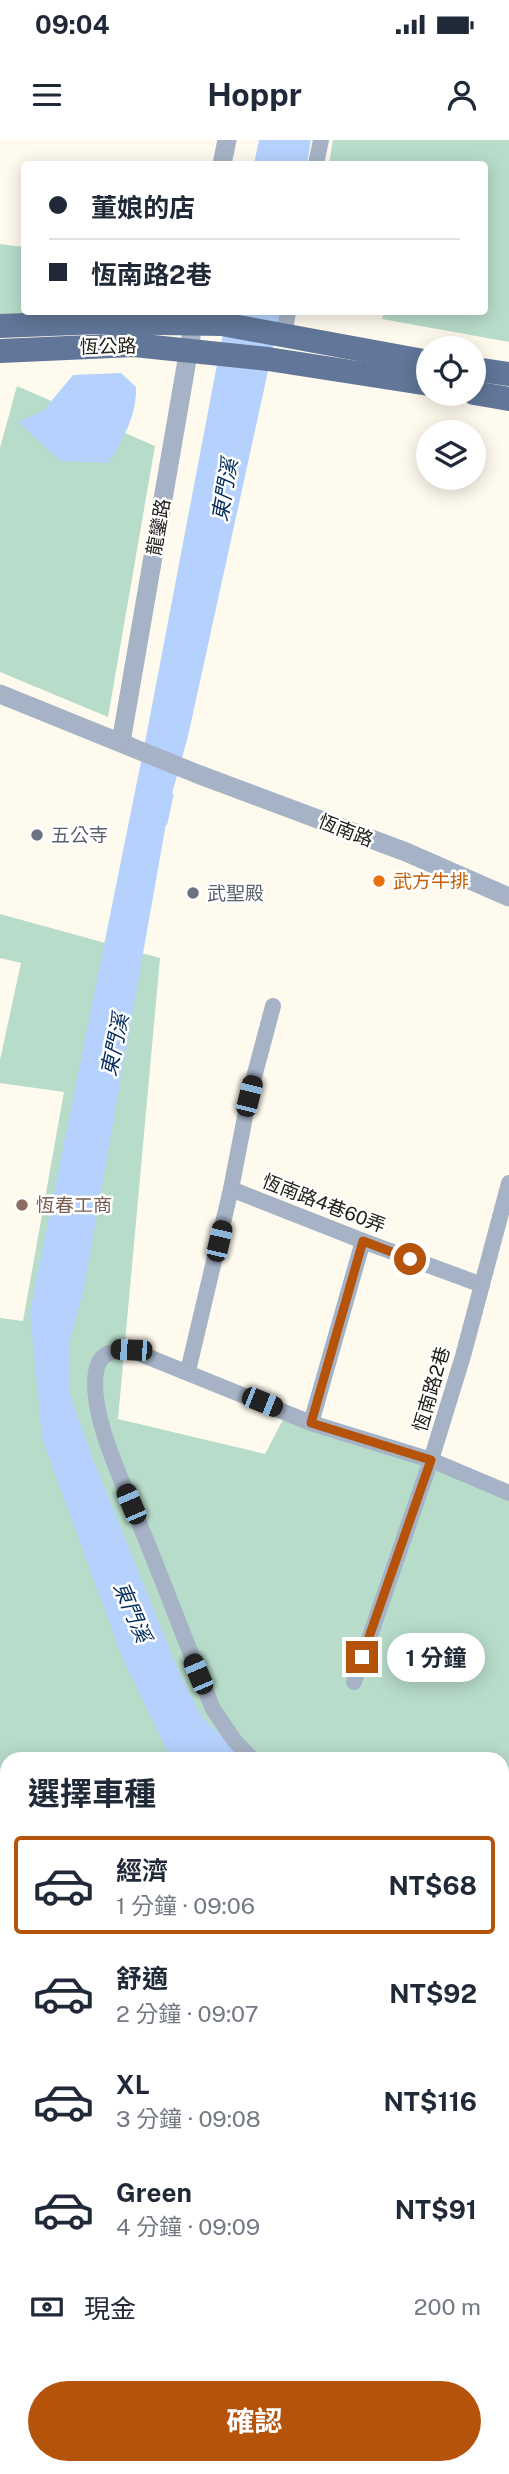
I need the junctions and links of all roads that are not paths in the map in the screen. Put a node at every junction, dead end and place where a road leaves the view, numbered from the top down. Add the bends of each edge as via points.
1 (227, 140) edge
2 (321, 140) edge
3 (223, 161) edge
4 (317, 161) edge
5 (194, 317) edge
6 (0, 326) edge
7 (282, 327) edge
8 (189, 350) junction
9 (0, 351) edge
10 (416, 359) edge
11 (486, 371) edge
12 (509, 374) edge
13 (416, 382) edge
14 (486, 395) edge
15 (509, 399) edge
16 (0, 694) edge
17 (129, 746) junction
18 (509, 897) edge
19 (273, 1006) dead end
20 (509, 1183) edge
21 (231, 1189) junction
22 (363, 1241) junction
23 (482, 1284) junction
24 (188, 1371) junction
25 (311, 1423) junction
26 (431, 1460) junction
27 (509, 1493) edge
28 (354, 1682) dead end
29 (245, 1752) edge

1 - 3 street
2 - 4 street
5 - 6 main road, 恆公路
5 - 7 main road, 恆公路 via 222,324
5 - 8 street, 龍鑾路
7 - 10 main road
8 - 9 main road, 恆公路 via 134,345
8 - 13 main road, 恆公路
8 - 17 street, 龍鑾路
11 - 12 main road
14 - 15 main road
16 - 17 street
17 - 18 street, 恆南路 via 406,852
19 - 21 street
20 - 23 street, 恆南路2巷
21 - 22 street, 恆南路4巷60弄
21 - 24 street
22 - 23 street, 恆南路4巷60弄
22 - 25 street
23 - 26 street, 恆南路2巷
24 - 25 street
24 - 29 street via 131,1350 112,1350 102,1357 96,1371 96,1396 106,1445 213,1709
25 - 26 street
26 - 27 street
26 - 28 street, 恆南路2巷

